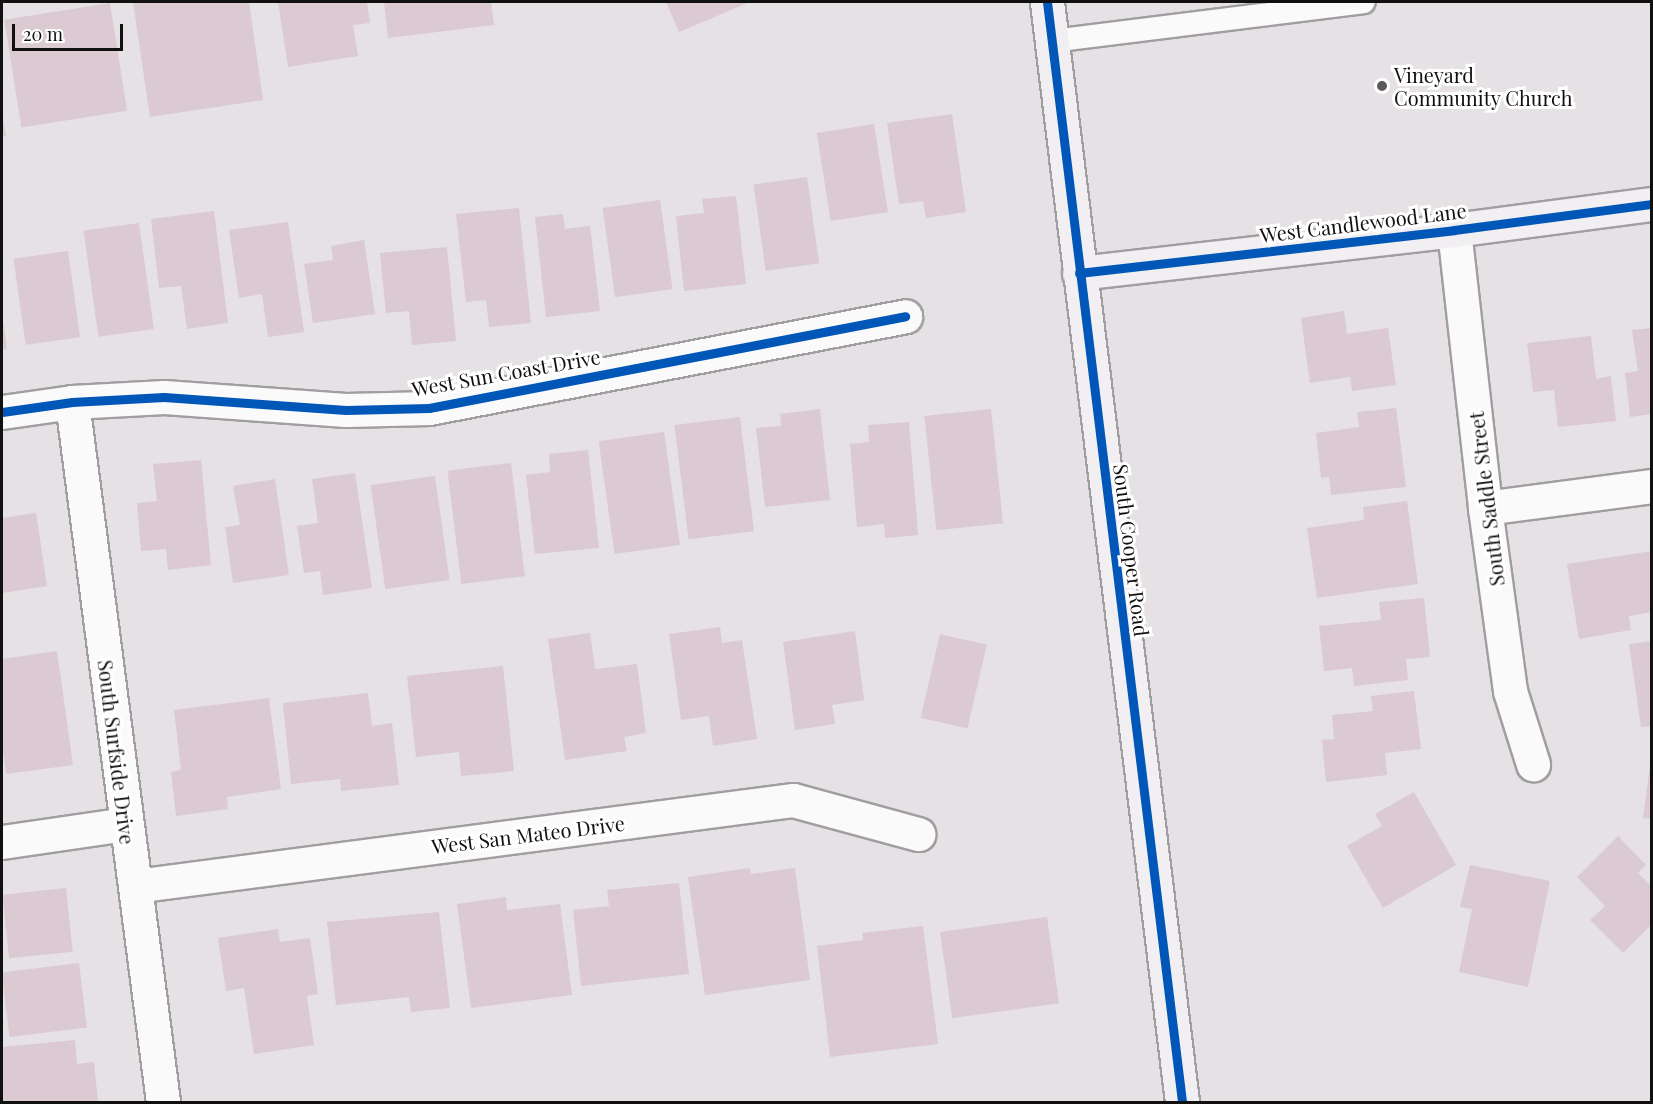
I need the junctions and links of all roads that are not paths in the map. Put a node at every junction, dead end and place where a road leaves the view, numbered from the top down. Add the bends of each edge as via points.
1 (1047, 2) edge
2 (1364, 2) edge
3 (1052, 41) junction
4 (1652, 204) edge
5 (1454, 230) junction
6 (1079, 273) junction
7 (905, 316) dead end
8 (72, 402) junction
9 (2, 412) edge
10 (1652, 486) edge
11 (1485, 508) junction
12 (1533, 764) dead end
13 (126, 824) junction
14 (918, 834) dead end
15 (2, 842) edge
16 (135, 886) junction
17 (163, 1102) edge
18 (1182, 1102) edge

1 - 3 main road, South Cooper Road
2 - 3 lane
3 - 6 main road, South Cooper Road
4 - 5 main road, West Candlewood Lane
5 - 6 main road, West Candlewood Lane
5 - 11 street, South Saddle Street
6 - 18 main road, South Cooper Road
7 - 8 street, West Sun Coast Drive via 429,408 346,410 164,397
8 - 9 street, West Sun Coast Drive
8 - 13 street, South Surfside Drive
10 - 11 street
11 - 12 street, South Saddle Street via 1510,691
13 - 15 street
13 - 16 street, South Surfside Drive
14 - 16 street, West San Mateo Drive via 793,800
16 - 17 street, South Surfside Drive

